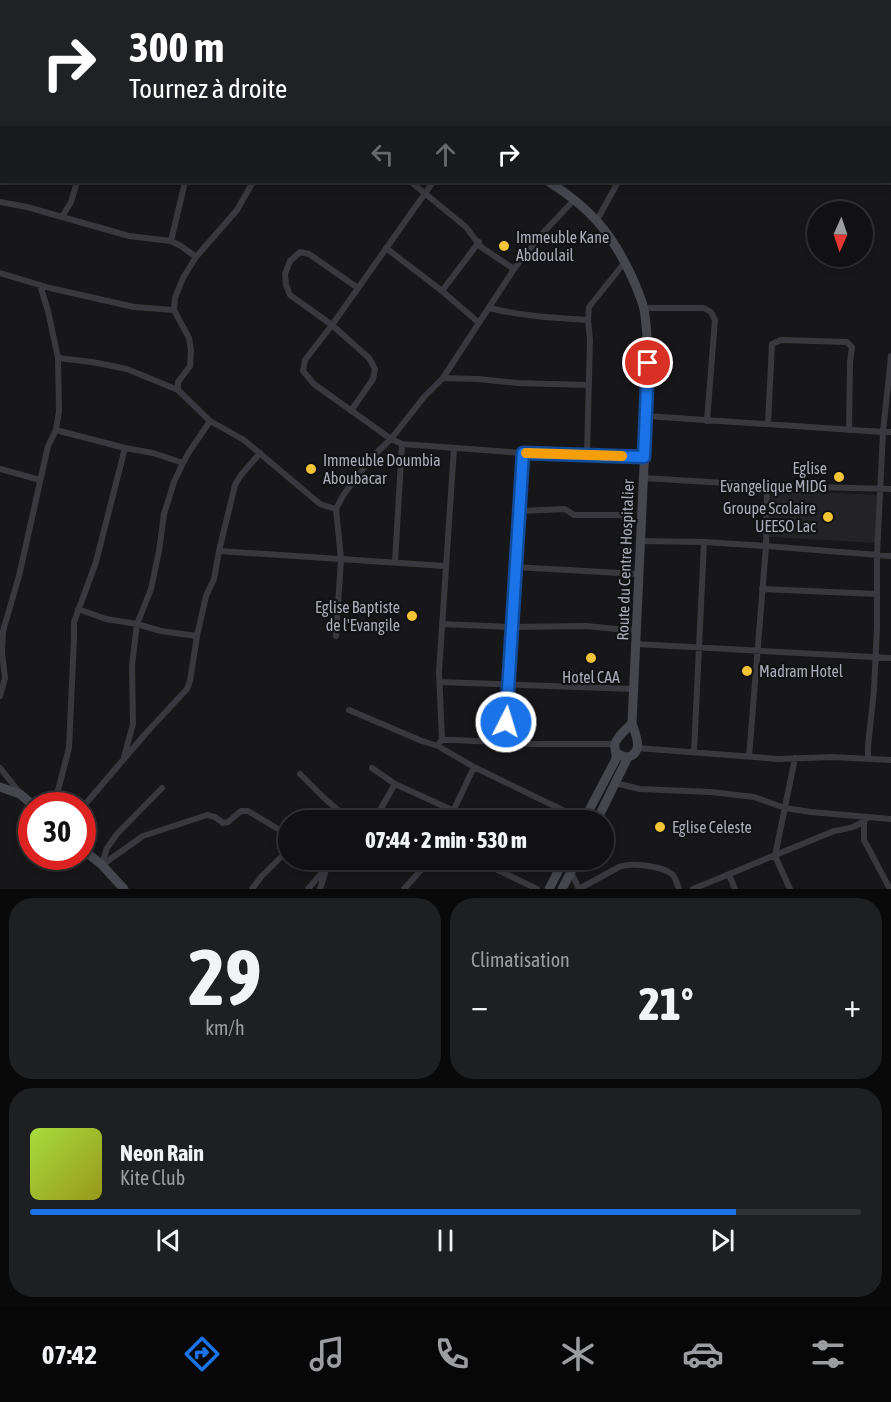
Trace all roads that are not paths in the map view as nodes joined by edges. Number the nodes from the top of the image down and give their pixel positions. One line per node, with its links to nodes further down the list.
1 (77, 183): 11 (street)
2 (184, 183): 13 (street)
3 (252, 183): 16 (street)
4 (412, 183): 8 (street)
5 (433, 183): 8 (street)
6 (551, 183): 9 (street, Route du Centre Hospitalier)
7 (617, 183): 12 (street)
8 (425, 193): 14 (street); 15 (street)
9 (575, 199): 12 (street, Route du Centre Hospitalier); 18 (street)
10 (0, 202): 11 (street)
11 (62, 217): 13 (street)
12 (597, 220): 17 (street, Route du Centre Hospitalier)
13 (171, 241): 16 (street)
14 (479, 242): 18 (street); 22 (street)
15 (386, 248): 21 (street); 22 (street)
16 (196, 257): 25 (street)
17 (625, 262): 24 (street, Route du Centre Hospitalier); 26 (street)
18 (514, 269): 23 (street)
19 (0, 273): 20 (street)
20 (40, 285): 25 (street); 30 (street)
21 (358, 288): 28 (street); 28 (street)
22 (442, 291): 27 (street)
23 (489, 308): 26 (street); 27 (street)
24 (643, 308): 35 (street, Route du Centre Hospitalier); 37 (street)
25 (174, 310): 33 (street)
26 (588, 320): 32 (street)
27 (478, 322): 31 (street)
28 (332, 325): 34 (street); 34 (street)
29 (891, 356): 41 (street)
30 (58, 358): 33 (street); 39 (street)
31 (443, 378): 32 (street); 43 (street)
32 (588, 385): 49 (street)
33 (178, 390): 36 (street)
34 (351, 411): 43 (street)
35 (646, 416): 37 (street); 50 (street, Route du Centre Hospitalier)
36 (210, 421): 47 (street); 51 (street)
37 (707, 421): 38 (street)
38 (768, 424): 40 (street); 40 (street)
39 (56, 430): 45 (street); 54 (street)
40 (849, 430): 41 (street)
41 (883, 432): 42 (street); 57 (street)
42 (891, 432)
43 (391, 439): 44 (street); 58 (street)
44 (402, 444): 46 (street); 67 (street)
45 (125, 448): 51 (street); 74 (street)
46 (454, 448): 48 (street); 68 (street)
47 (260, 453): 58 (street); 63 (street)
48 (523, 453): 49 (street); 59 (street)
49 (587, 454): 50 (street)
50 (644, 457): 53 (street, Route du Centre Hospitalier)
51 (183, 463): 75 (street)
52 (0, 469): 54 (street)
53 (643, 478): 55 (street); 60 (street, Route du Centre Hospitalier)
54 (40, 480): 89 (street)
55 (767, 485): 57 (street); 62 (street)
56 (891, 489): 57 (street)
57 (880, 490): 64 (street)
58 (336, 509): 66 (street)
59 (520, 511): 69 (street); 70 (street)
60 (640, 541): 61 (street); 71 (street, Route du Centre Hospitalier)
61 (704, 542): 62 (street); 82 (street)
62 (766, 546): 64 (street); 72 (street)
63 (219, 551): 66 (street); 79 (street)
64 (877, 555): 65 (street); 73 (street)
65 (891, 556)
66 (341, 559): 67 (street); 80 (street)
67 (395, 562): 68 (street)
68 (445, 566): 76 (street)
69 (515, 567): 70 (street); 77 (street)
70 (626, 573): 71 (street)
71 (638, 574): 78 (street, Route du Centre Hospitalier)
72 (762, 589): 73 (street); 83 (street)
73 (877, 594): 84 (street)
74 (78, 609): 75 (street); 114 (street)
75 (137, 624): 79 (street); 103 (street)
76 (441, 624): 77 (street); 86 (street)
77 (512, 627): 78 (street); 87 (street)
78 (637, 630): 81 (street, Route du Centre Hospitalier)
79 (197, 636): 103 (street)
80 (336, 636)
81 (636, 644): 82 (street); 88 (street, Route du Centre Hospitalier)
82 (699, 646): 83 (street); 98 (street)
83 (757, 651): 84 (street); 100 (street)
84 (875, 657): 85 (street); 102 (street)
85 (891, 658)
86 (440, 682): 87 (street); 95 (street)
87 (510, 684): 88 (street); 94 (street)
88 (634, 688): 91 (street, Route du Centre Hospitalier)
89 (0, 696)
90 (349, 710): 95 (street)
91 (632, 723): 92 (street); 93 (street, Route du Centre Hospitalier)
92 (623, 734): 93 (street); 96 (street)
93 (636, 737): 97 (street)
94 (505, 741): 95 (street); 96 (street)
95 (440, 743): 105 (street)
96 (616, 748): 99 (street); 123 (street)
97 (638, 748): 98 (street); 99 (street)
98 (694, 752): 100 (street)
99 (628, 757): 109 (street)
100 (749, 757): 101 (street)
101 (795, 758): 102 (street); 117 (street)
102 (868, 759): 104 (street)
103 (123, 760): 115 (street)
104 (891, 760)
105 (474, 767): 121 (street); 122 (street)
106 (0, 768): 113 (street)
107 (372, 768): 110 (street)
108 (300, 774): 118 (street)
109 (615, 783): 117 (street); 124 (street)
110 (395, 784): 119 (street); 120 (street)
111 (0, 787): 116 (street)
112 (162, 788): 131 (street)
113 (18, 792)
114 (58, 792)
115 (96, 792)
116 (18, 793)
117 (785, 808): 126 (street); 128 (street)
118 (339, 810)
119 (380, 810)
120 (451, 810)
121 (453, 810)
122 (563, 810)
123 (589, 810)
124 (602, 810)
125 (891, 819): 126 (street)
126 (866, 820): 128 (street); 139 (street)
127 (278, 829): 131 (street)
128 (775, 856): 138 (street); 152 (street)
129 (278, 860): 141 (street)
130 (96, 861): 131 (street)
131 (102, 866): 140 (street)
132 (324, 870): 142 (street)
133 (326, 870): 143 (street)
134 (421, 870): 144 (street)
135 (498, 870): 145 (street)
136 (558, 870): 146 (street)
137 (571, 872): 147 (street); 148 (street)
138 (729, 875): 150 (street); 151 (street)
139 (887, 876): 153 (street)
140 (124, 889)
141 (252, 889)
142 (308, 889)
143 (320, 889)
144 (404, 889)
145 (537, 889)
146 (549, 889)
147 (562, 889)
148 (579, 889): 149 (street)
149 (679, 889)
150 (693, 889)
151 (735, 889)
152 (790, 889)
153 (890, 889)

